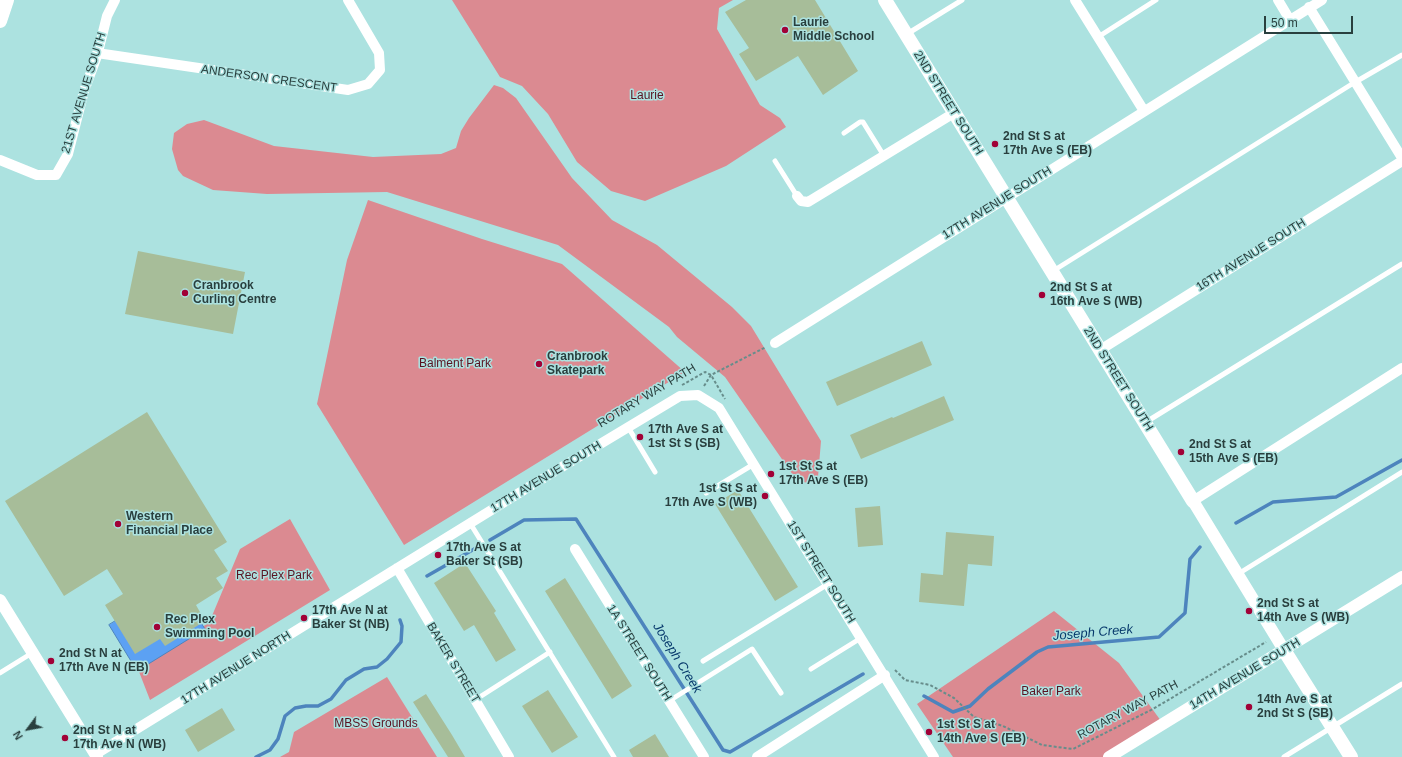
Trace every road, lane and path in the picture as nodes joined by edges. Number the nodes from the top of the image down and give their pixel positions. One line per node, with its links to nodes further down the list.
1 (7, 0): 12 (main road)
2 (114, 0): 15 (street, 21ST AVENUE SOUTH)
3 (348, 0): 15 (street, ANDERSON CRESCENT)
4 (885, 0): 13 (main road, 2ND STREET SOUTH)
5 (962, 0): 13 (lane)
6 (1075, 0): 14 (street)
7 (1156, 0): 14 (lane)
8 (1278, 0): 11 (street)
9 (1322, 0): 10 (street, 17TH AVENUE SOUTH)
10 (1309, 8): 11 (street, 17TH AVENUE SOUTH); 17 (street)
11 (1290, 20): 18 (street, 17TH AVENUE SOUTH)
12 (0, 21)
13 (906, 35): 19 (main road, 2ND STREET SOUTH)
14 (1098, 37): 18 (street)
15 (97, 53): 23 (street, 21ST AVENUE SOUTH)
16 (1402, 55): 17 (lane)
17 (1356, 82): 22 (street); 28 (lane)
18 (1144, 111): 26 (street, 17TH AVENUE SOUTH)
19 (954, 113): 21 (street); 26 (main road, 2ND STREET SOUTH)
20 (844, 132): 21 (lane)
21 (884, 156): 25 (street)
22 (1402, 159): 31 (street, 16TH AVENUE SOUTH)
23 (0, 160)
24 (775, 161): 25 (lane)
25 (797, 196)
26 (1006, 198): 28 (main road, 2ND STREET SOUTH); 29 (street, 17TH AVENUE SOUTH)
27 (1402, 264): 37 (lane)
28 (1052, 271): 31 (main road, 2ND STREET SOUTH)
29 (775, 343)
30 (760, 350): 33 (path)
31 (1100, 350): 37 (main road, 2ND STREET SOUTH)
32 (1402, 368): 43 (street)
33 (711, 375): 34 (path, ROTARY WAY PATH); 35 (path); 36 (path, ROTARY WAY PATH)
34 (679, 386)
35 (698, 395): 38 (street, 17TH AVENUE SOUTH); 39 (street, 1ST STREET SOUTH)
36 (727, 401)
37 (1145, 422): 43 (main road, 2ND STREET SOUTH)
38 (628, 427): 40 (lane); 44 (street, 17TH AVENUE SOUTH)
39 (754, 464): 42 (lane); 49 (street, 1ST STREET SOUTH)
40 (655, 472)
41 (1402, 472): 47 (lane)
42 (706, 493)
43 (1193, 501): 47 (street, 2ND STREET SOUTH)
44 (470, 523): 46 (street, 17TH AVENUE SOUTH); 54 (lane)
45 (575, 549): 64 (street, 1A STREET SOUTH)
46 (397, 568): 63 (street, BAKER STREET); 67 (street, 17TH AVENUE NORTH)
47 (1238, 574): 51 (street, 2ND STREET SOUTH)
48 (1402, 577): 53 (street, 14TH AVENUE SOUTH)
49 (828, 584): 52 (street, 1ST STREET SOUTH); 56 (lane)
50 (0, 600): 55 (street)
51 (1277, 635): 53 (street, 2ND STREET SOUTH); 57 (path, ROTARY WAY PATH)
52 (862, 638): 58 (lane); 60 (street, 1ST STREET SOUTH)
53 (1284, 650): 65 (main road, 2ND STREET SOUTH); 73 (street, 14TH AVENUE SOUTH)
54 (550, 652): 63 (lane); 69 (lane)
55 (33, 653): 59 (lane); 67 (street)
56 (703, 661)
57 (891, 666)
58 (811, 669)
59 (0, 673)
60 (884, 675): 66 (street); 72 (street, 1ST STREET SOUTH)
61 (1402, 684): 65 (lane)
62 (781, 693): 64 (lane)
63 (475, 700): 68 (street, BAKER STREET)
64 (669, 701): 70 (street, 1A STREET SOUTH)
65 (1332, 727): 74 (lane); 75 (main road, 2ND STREET SOUTH)
66 (768, 754): 71 (street)
67 (96, 756)
68 (509, 757)
69 (614, 757)
70 (704, 757)
71 (757, 757)
72 (934, 757)
73 (1109, 757)
74 (1284, 757)
75 (1351, 757)

